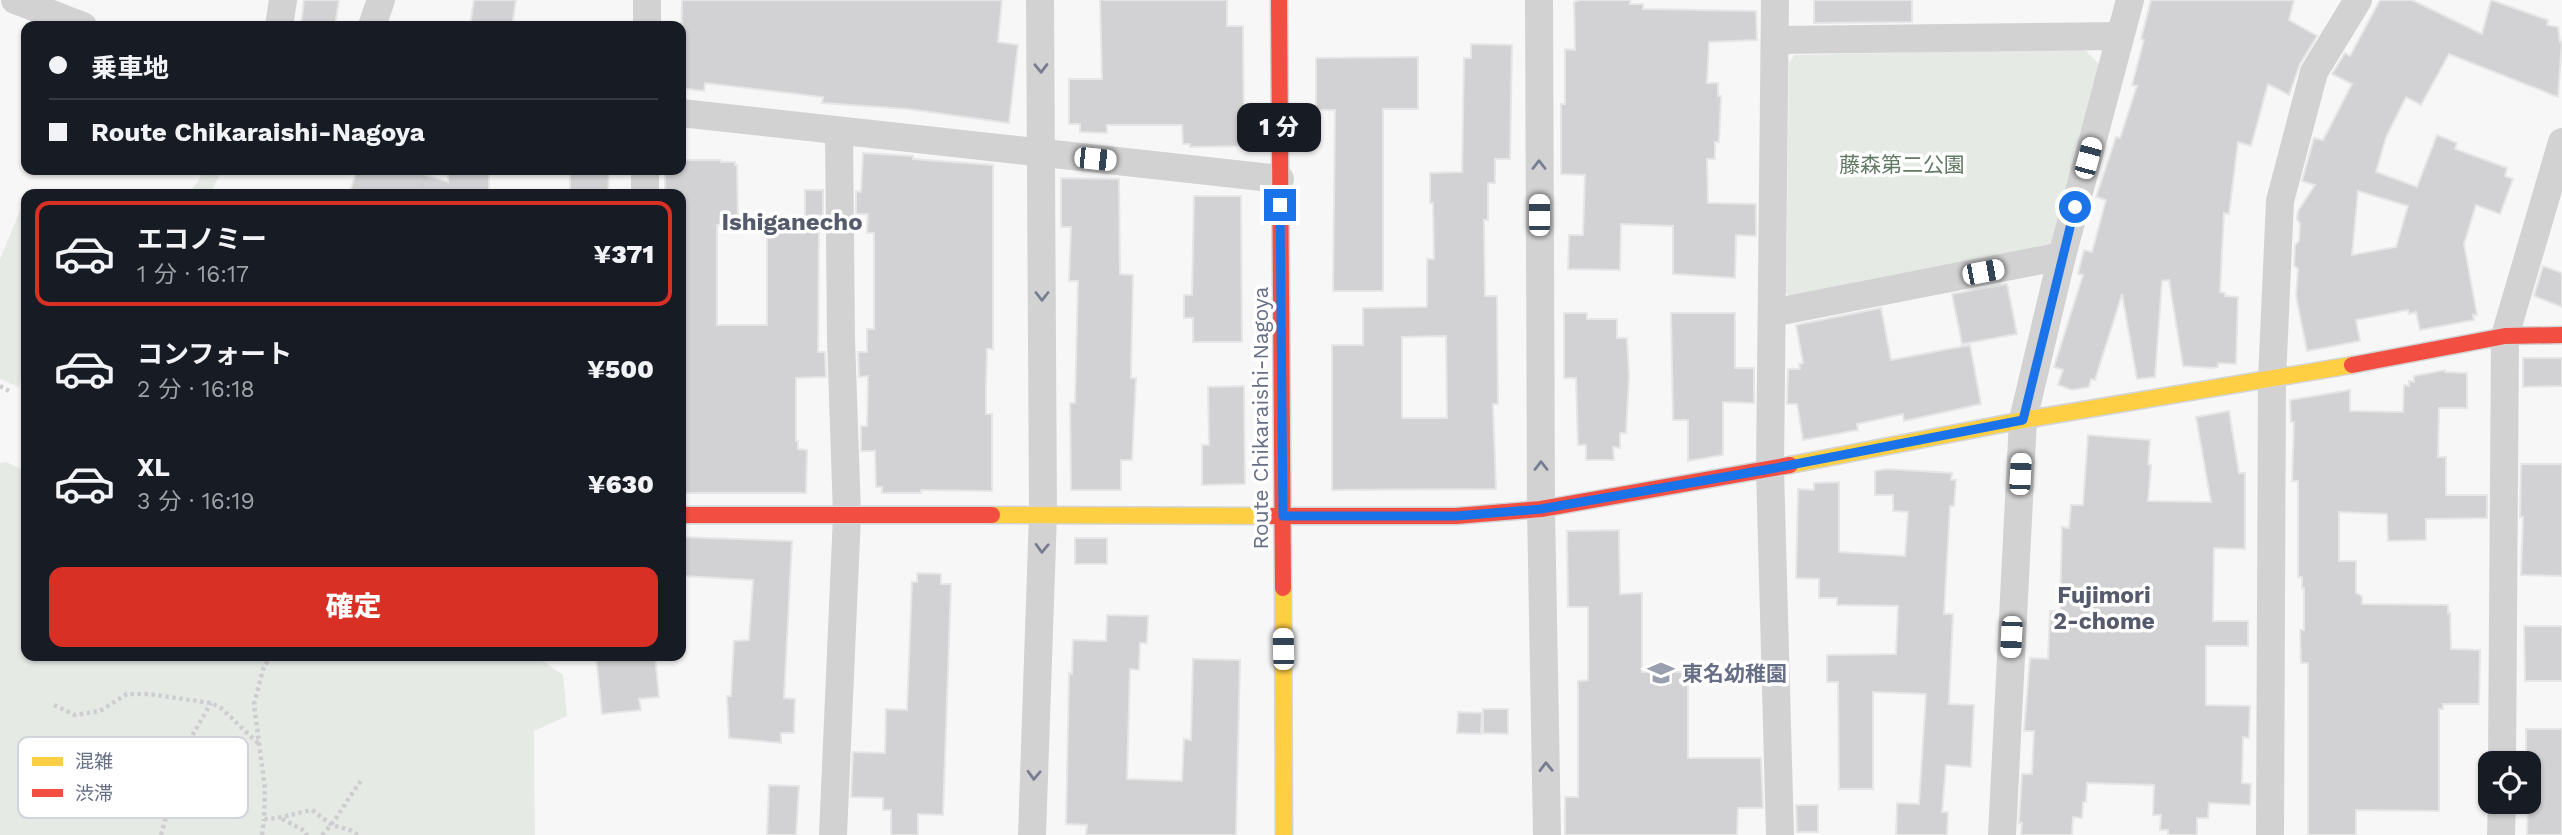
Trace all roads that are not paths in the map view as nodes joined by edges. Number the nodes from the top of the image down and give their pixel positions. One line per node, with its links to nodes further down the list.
1 (15, 0): 11 (street)
2 (283, 0): 12 (street)
3 (381, 0): 13 (street)
4 (647, 0): 14 (street)
5 (1040, 0): 20 (street, one-way to 20)
6 (1279, 0): 21 (street, Route Chikaraishi-Nagoya)
7 (1539, 0): 29 (street, one-way to 7)
8 (1775, 0): 16 (street)
9 (2130, 0): 15 (street)
10 (2358, 0): 26 (street)
11 (70, 21)
12 (280, 21)
13 (374, 21)
14 (647, 21)
15 (2120, 36): 16 (street); 22 (street)
16 (1775, 40): 23 (street)
17 (686, 114): 18 (street)
18 (839, 131): 20 (street); 32 (street)
19 (2562, 142): 25 (street)
20 (1042, 154): 21 (street); 31 (street, one-way to 31)
21 (1280, 179): 33 (street, Route Chikaraishi-Nagoya)
22 (2062, 256): 23 (street); 27 (street)
23 (1772, 313): 28 (street)
24 (2562, 335): 25 (street)
25 (2505, 336): 26 (street); 34 (street)
26 (2272, 380): 27 (street); 42 (street)
27 (2023, 420): 28 (street); 41 (street)
28 (1770, 469): 29 (street); 40 (street)
29 (1541, 509): 33 (street); 39 (street, one-way to 29)
30 (686, 514): 32 (street)
31 (1043, 514): 32 (street); 33 (street); 37 (street, one-way to 37)
32 (847, 515): 36 (street)
33 (1283, 516): 38 (street, Route Chikaraishi-Nagoya)
34 (2502, 751)
35 (2502, 814): 43 (street)
36 (833, 835)
37 (1032, 835)
38 (1284, 835)
39 (1547, 835)
40 (1780, 835)
41 (2002, 835)
42 (2270, 835)
43 (2501, 835)

